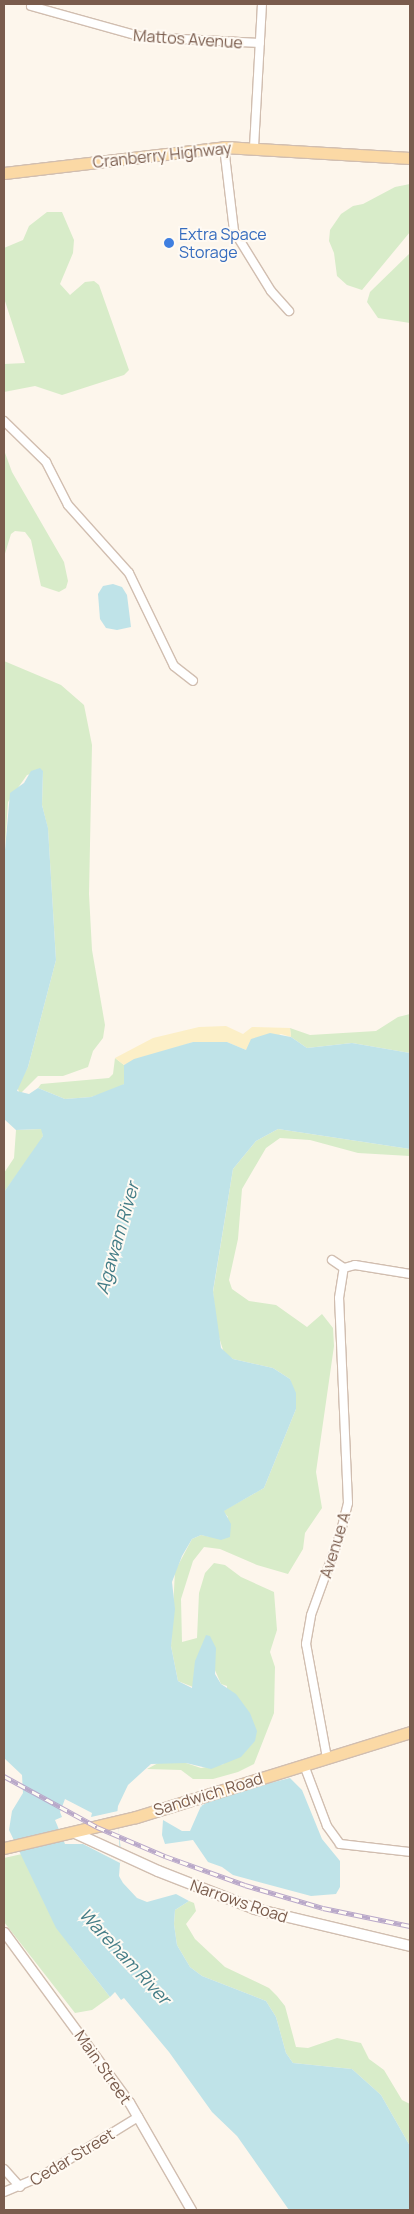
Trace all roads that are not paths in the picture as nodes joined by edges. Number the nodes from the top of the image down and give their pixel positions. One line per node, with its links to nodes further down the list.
1 (262, 4): 3 (street)
2 (31, 6): 3 (street, Mattos Avenue)
3 (260, 43): 5 (street)
4 (224, 147): 5 (main road, Cranberry Highway); 7 (main road, Cranberry Highway); 8 (street)
5 (254, 147): 6 (main road, Cranberry Highway)
6 (410, 158)
7 (4, 173)
8 (288, 311)
9 (4, 421): 10 (street)
10 (193, 681)
11 (332, 1260): 12 (street)
12 (344, 1268): 13 (street); 15 (street, Avenue A)
13 (410, 1274)
14 (410, 1732): 15 (main road, Sandwich Road)
15 (327, 1758): 16 (main road, Sandwich Road)
16 (304, 1766): 17 (main road, Sandwich Road); 19 (street)
17 (70, 1834): 18 (main road, Sandwich Road); 21 (main road, Narrows Road)
18 (8, 1847)
19 (410, 1852)
20 (4, 1932): 22 (street, Main Street)
21 (410, 1946)
22 (138, 2118): 24 (street, Cedar Street); 26 (street, Main Street)
23 (4, 2169): 24 (street)
24 (20, 2187): 25 (street, Cedar Street)
25 (4, 2192)
26 (190, 2210)

